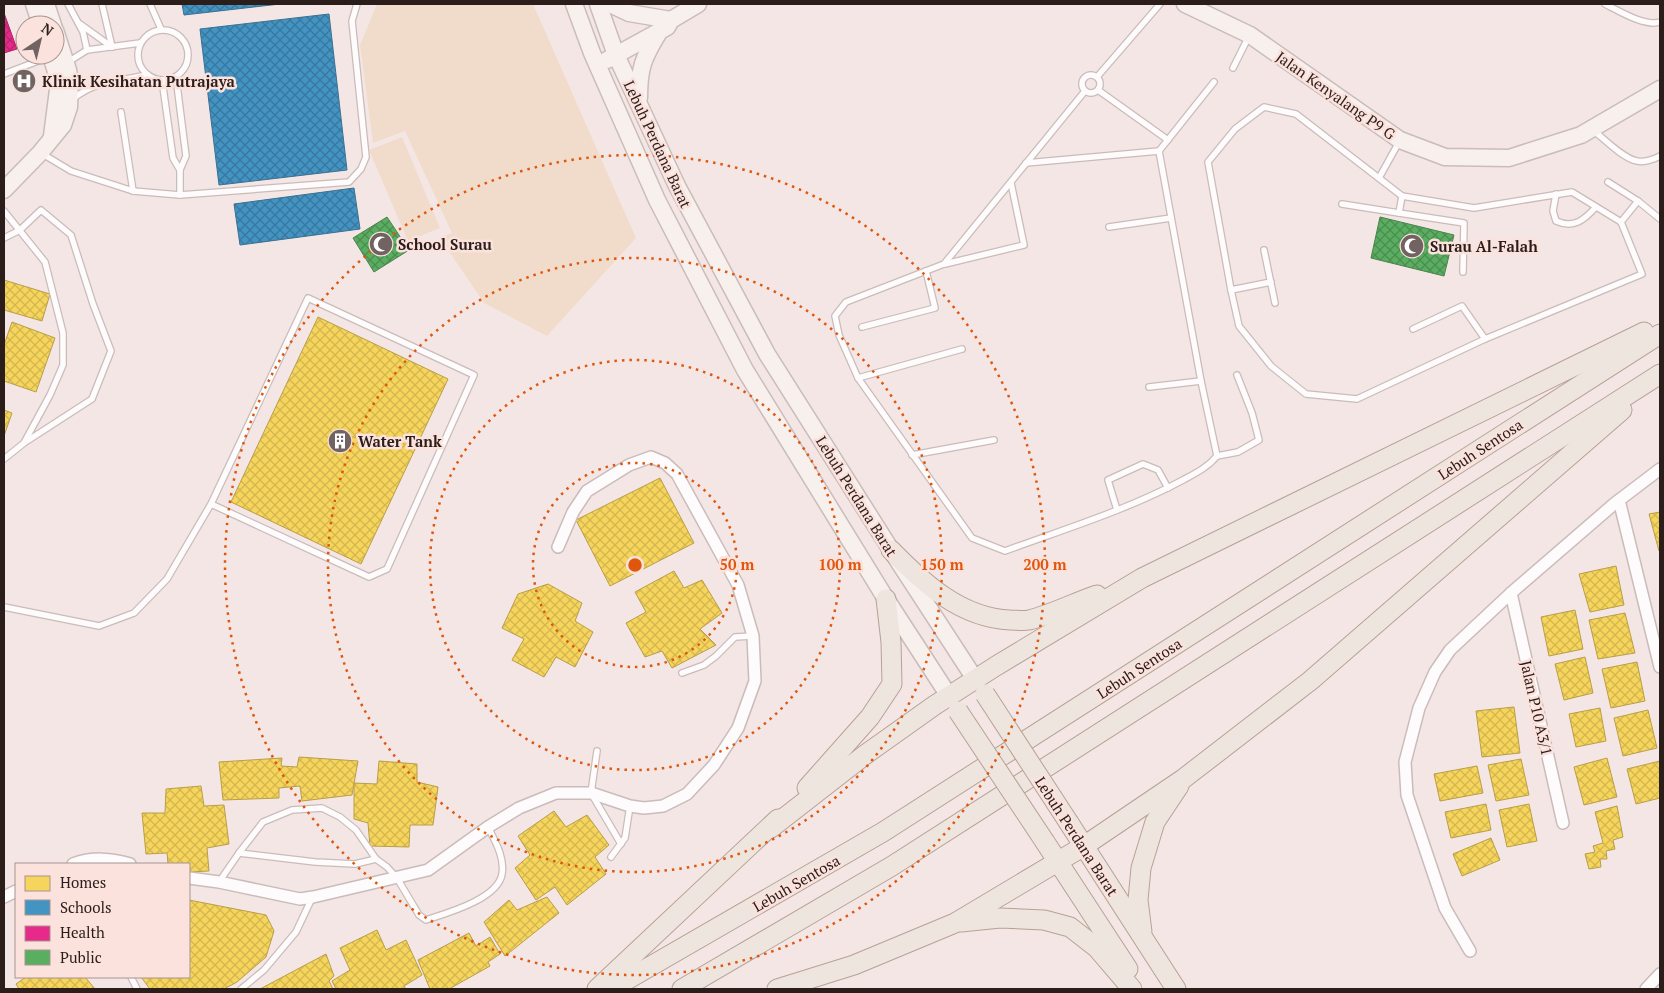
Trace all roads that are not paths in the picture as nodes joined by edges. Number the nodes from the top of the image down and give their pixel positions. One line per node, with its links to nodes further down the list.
1 (68, 4): 12 (lane)
2 (102, 4): 18 (lane)
3 (150, 4): 15 (lane)
4 (357, 4): 54 (lane)
5 (574, 4): 22 (street, Lebuh Perdana Barat)
6 (598, 4): 20 (street, Lebuh Perdana Barat)
7 (610, 4): 14 (street)
8 (698, 4): 14 (street)
9 (1160, 4): 30 (lane)
10 (1186, 4): 16 (street, Jalan Kenyalang P9 G)
11 (1606, 4): 13 (lane)
12 (79, 22): 18 (lane); 19 (lane)
13 (1660, 22)
14 (665, 23): 20 (street); 37 (street)
15 (161, 29): 17 (lane); 29 (lane)
16 (1250, 34): 26 (lane); 42 (street, Jalan Kenyalang P9 G)
17 (140, 43): 18 (lane); 28 (lane)
18 (112, 47): 19 (lane)
19 (87, 50): 21 (lane)
20 (614, 50): 22 (street); 37 (street, Lebuh Perdana Barat)
21 (65, 56)
22 (595, 59): 99 (street, Lebuh Perdana Barat)
23 (33, 65): 27 (lane)
24 (57, 65): 40 (street)
25 (60, 65): 36 (street)
26 (1233, 68)
27 (4, 74)
28 (148, 75): 31 (lane); 36 (lane)
29 (176, 77): 31 (lane); 47 (lane)
30 (1097, 77): 34 (lane); 35 (lane)
31 (162, 80): 47 (lane)
32 (1214, 82): 41 (lane)
33 (1660, 89): 39 (street, Jalan Kenyalang P9 G)
34 (1098, 90): 35 (lane); 41 (lane)
35 (1085, 91): 46 (lane)
36 (69, 102): 40 (street)
37 (639, 103): 96 (street, Lebuh Perdana Barat)
38 (121, 112): 52 (lane)
39 (1592, 129): 42 (street, Jalan Kenyalang P9 G); 45 (lane)
40 (52, 138): 44 (street)
41 (1168, 140): 43 (lane)
42 (1400, 140): 48 (lane)
43 (1159, 151): 46 (lane); 61 (lane)
44 (40, 153): 51 (street); 52 (lane)
45 (1660, 156)
46 (1026, 163): 50 (lane)
47 (180, 170): 54 (lane)
48 (1379, 178): 55 (lane); 72 (lane)
49 (1608, 182): 56 (lane)
50 (1011, 183): 68 (lane); 68 (lane)
51 (4, 190)
52 (133, 191): 54 (lane)
53 (1556, 194): 55 (lane); 58 (lane); 58 (lane)
54 (180, 195)
55 (1402, 196): 60 (lane)
56 (1638, 200): 62 (lane); 63 (lane)
57 (1342, 204): 60 (lane)
58 (1596, 207): 63 (lane)
59 (4, 211): 65 (lane)
60 (1399, 213): 70 (lane)
61 (1170, 218): 64 (lane); 83 (lane)
62 (1660, 219)
63 (1621, 222): 78 (lane)
64 (1109, 227)
65 (20, 230): 66 (lane); 86 (lane); 86 (lane)
66 (4, 238)
67 (1264, 250): 71 (lane)
68 (944, 264): 69 (lane)
69 (926, 271): 75 (lane); 82 (lane)
70 (1463, 272)
71 (1271, 282): 72 (lane); 73 (lane)
72 (1231, 290): 78 (lane)
73 (1275, 303)
74 (1660, 324): 97 (main road)
75 (862, 327)
76 (1413, 329): 78 (lane)
77 (1660, 334): 135 (main road, Lebuh Sentosa)
78 (1485, 339)
79 (962, 348): 82 (lane)
80 (1237, 375): 88 (lane)
81 (1660, 375): 107 (main road); 136 (main road)
82 (858, 378): 87 (lane)
83 (1201, 381): 84 (lane); 88 (lane)
84 (1149, 387)
85 (994, 440): 87 (lane)
86 (24, 443): 89 (lane)
87 (912, 456): 94 (lane)
88 (1217, 456): 91 (lane)
89 (4, 459)
90 (1660, 469): 92 (street)
91 (1168, 488): 94 (lane); 94 (lane)
92 (1619, 500): 98 (street); 102 (street)
93 (211, 504): 93 (lane); 100 (lane)
94 (1117, 510)
95 (558, 547): 101 (street)
96 (891, 550): 97 (main road); 104 (street, Lebuh Perdana Barat)
97 (1142, 578): 104 (main road)
98 (1511, 593): 110 (street, Jalan P10 A3/1); 129 (street)
99 (886, 599): 105 (street, Lebuh Perdana Barat); 112 (main road)
100 (4, 607)
101 (753, 636): 103 (lane); 109 (street)
102 (1660, 667)
103 (682, 673)
104 (980, 686): 105 (main road); 114 (main road, Lebuh Perdana Barat, bridge)
105 (954, 703): 112 (main road); 119 (main road, Lebuh Perdana Barat, bridge)
106 (597, 751): 108 (lane)
107 (1183, 779): 114 (main road); 128 (main road)
108 (591, 793): 109 (street); 111 (street); 113 (lane)
109 (630, 806): 113 (lane)
110 (1563, 823)
111 (488, 827): 122 (street); 122 (lane)
112 (771, 828): 134 (main road)
113 (621, 844): 116 (lane)
114 (1084, 846): 119 (main road); 128 (main road, Lebuh Perdana Barat)
115 (239, 853): 117 (lane); 117 (lane); 123 (lane)
116 (611, 857)
117 (376, 859): 122 (lane)
118 (116, 862): 120 (street)
119 (1058, 862): 127 (main road); 139 (main road, Lebuh Perdana Barat)
120 (76, 863)
121 (190, 878): 123 (street)
122 (397, 878): 125 (street)
123 (219, 882): 125 (street)
124 (15, 892): 126 (street)
125 (313, 897): 133 (lane)
126 (4, 898)
127 (955, 923): 137 (main road); 138 (main road)
128 (1143, 937): 140 (main road, Lebuh Perdana Barat)
129 (1470, 951)
130 (1660, 974): 141 (street)
131 (131, 978): 132 (lane)
132 (137, 989)
133 (241, 989)
134 (597, 989)
135 (611, 989)
136 (682, 989)
137 (777, 989)
138 (1132, 989)
139 (1141, 989)
140 (1176, 989)
141 (1646, 989)

